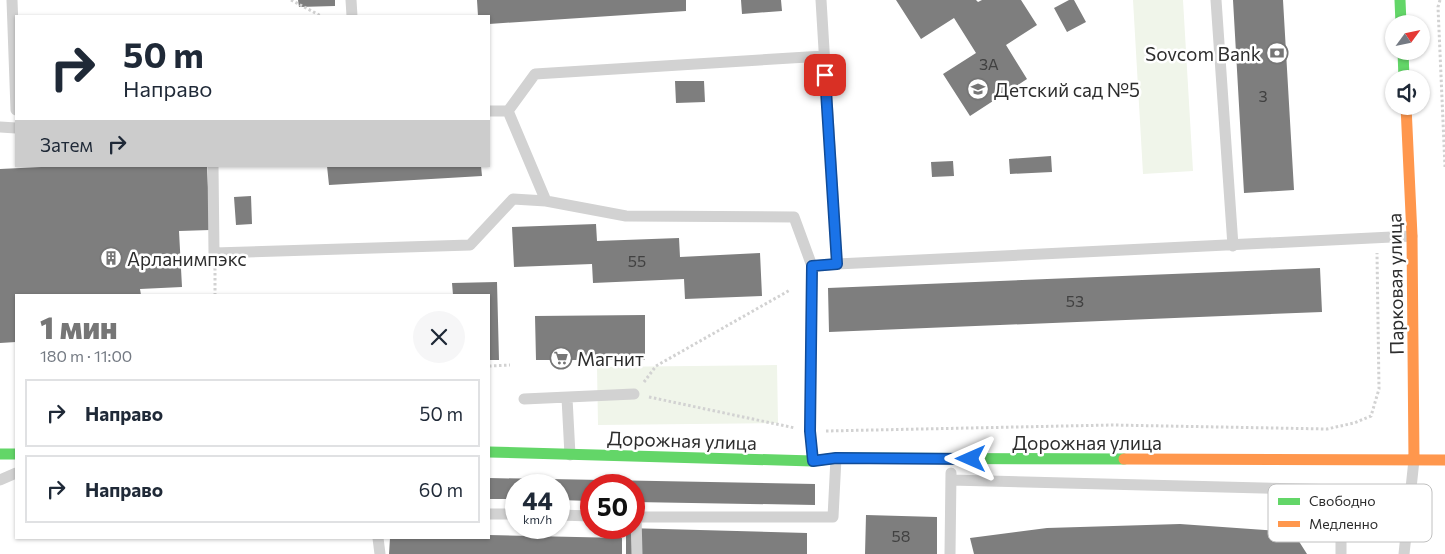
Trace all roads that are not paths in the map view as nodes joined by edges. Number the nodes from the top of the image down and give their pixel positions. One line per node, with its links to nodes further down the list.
1 (12, 0): 9 (lane)
2 (351, 0): 6 (lane)
3 (820, 0): 8 (lane)
4 (1216, 0): 18 (lane)
5 (1400, 0): 7 (main road)
6 (352, 15)
7 (1401, 15)
8 (824, 56): 11 (lane); 19 (lane)
9 (15, 82)
10 (490, 111): 11 (lane)
11 (508, 111): 16 (lane)
12 (1406, 115): 17 (main road, Парковая улица)
13 (0, 127): 14 (lane)
14 (15, 128)
15 (213, 167): 16 (lane)
16 (546, 201): 20 (lane)
17 (1412, 236): 18 (lane); 30 (main road, Парковая улица)
18 (1232, 246): 19 (lane)
19 (837, 264): 20 (lane)
20 (812, 266): 32 (lane)
21 (634, 394): 22 (lane)
22 (567, 398): 23 (lane); 27 (lane)
23 (524, 399)
24 (490, 452): 27 (main road, Дорожная улица)
25 (0, 454): 26 (main road)
26 (15, 454)
27 (570, 455): 32 (main road, Дорожная улица)
28 (836, 458): 29 (main road, Дорожная улица); 32 (main road, Дорожная улица); 40 (lane)
29 (951, 459): 30 (main road, Дорожная улица); 35 (lane)
30 (1414, 460): 31 (main road, Дорожная улица); 36 (lane)
31 (1445, 460)
32 (813, 461)
33 (15, 473): 34 (lane)
34 (0, 480)
35 (951, 480): 37 (lane); 45 (lane)
36 (1411, 484)
37 (1268, 488)
38 (490, 514): 39 (lane)
39 (505, 514)
40 (645, 517)
41 (378, 539): 43 (lane)
42 (636, 539): 44 (lane)
43 (380, 554)
44 (637, 554)
45 (950, 554)

